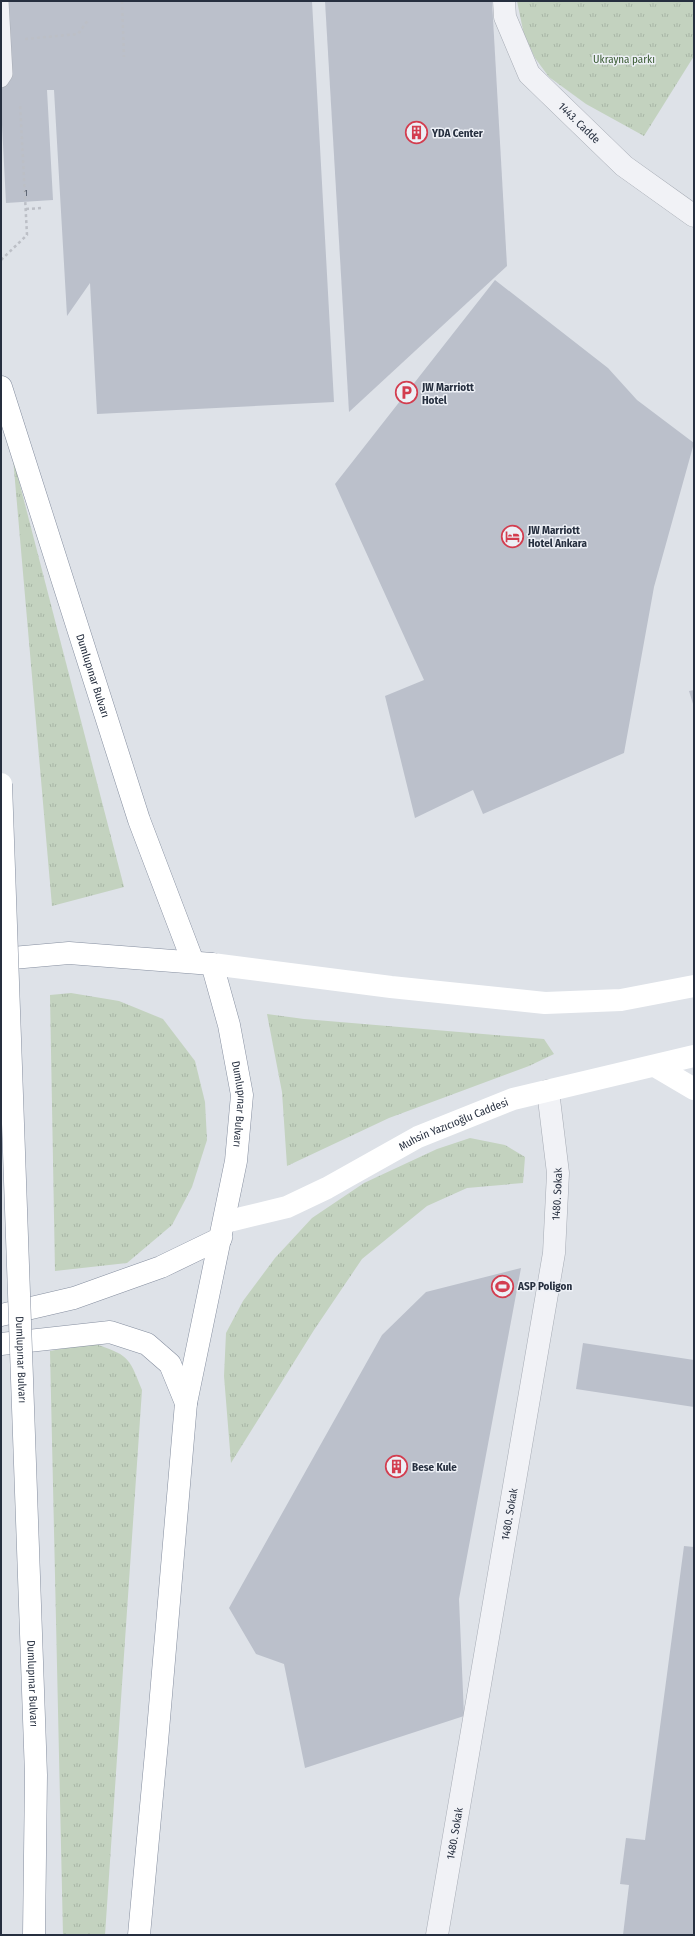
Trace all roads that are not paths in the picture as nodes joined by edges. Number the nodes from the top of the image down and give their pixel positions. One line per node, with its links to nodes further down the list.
1 (1, 1): 3 (lane)
2 (504, 1): 4 (street, 1443. Cadde)
3 (1, 80)
4 (694, 216)
5 (1, 387): 8 (main road, Dumlupınar Bulvarı)
6 (1, 784): 18 (main road, Dumlupınar Bulvarı, bridge)
7 (1, 959): 8 (main road)
8 (202, 963): 9 (main road); 14 (main road, Dumlupınar Bulvarı)
9 (694, 986)
10 (694, 1056): 11 (main road, Muhsin Yazıcıoğlu Caddesi)
11 (655, 1066): 12 (main road); 13 (main road, Muhsin Yazıcıoğlu Caddesi)
12 (694, 1089)
13 (548, 1091): 14 (main road, Muhsin Yazıcıoğlu Caddesi); 20 (street, 1480. Sokak)
14 (223, 1230): 15 (main road, Muhsin Yazıcıoğlu Caddesi); 17 (main road, Dumlupınar Bulvarı)
15 (1, 1316)
16 (1, 1344): 17 (main road)
17 (186, 1403): 19 (main road, Dumlupınar Bulvarı)
18 (34, 1935)
19 (139, 1935)
20 (437, 1935)

